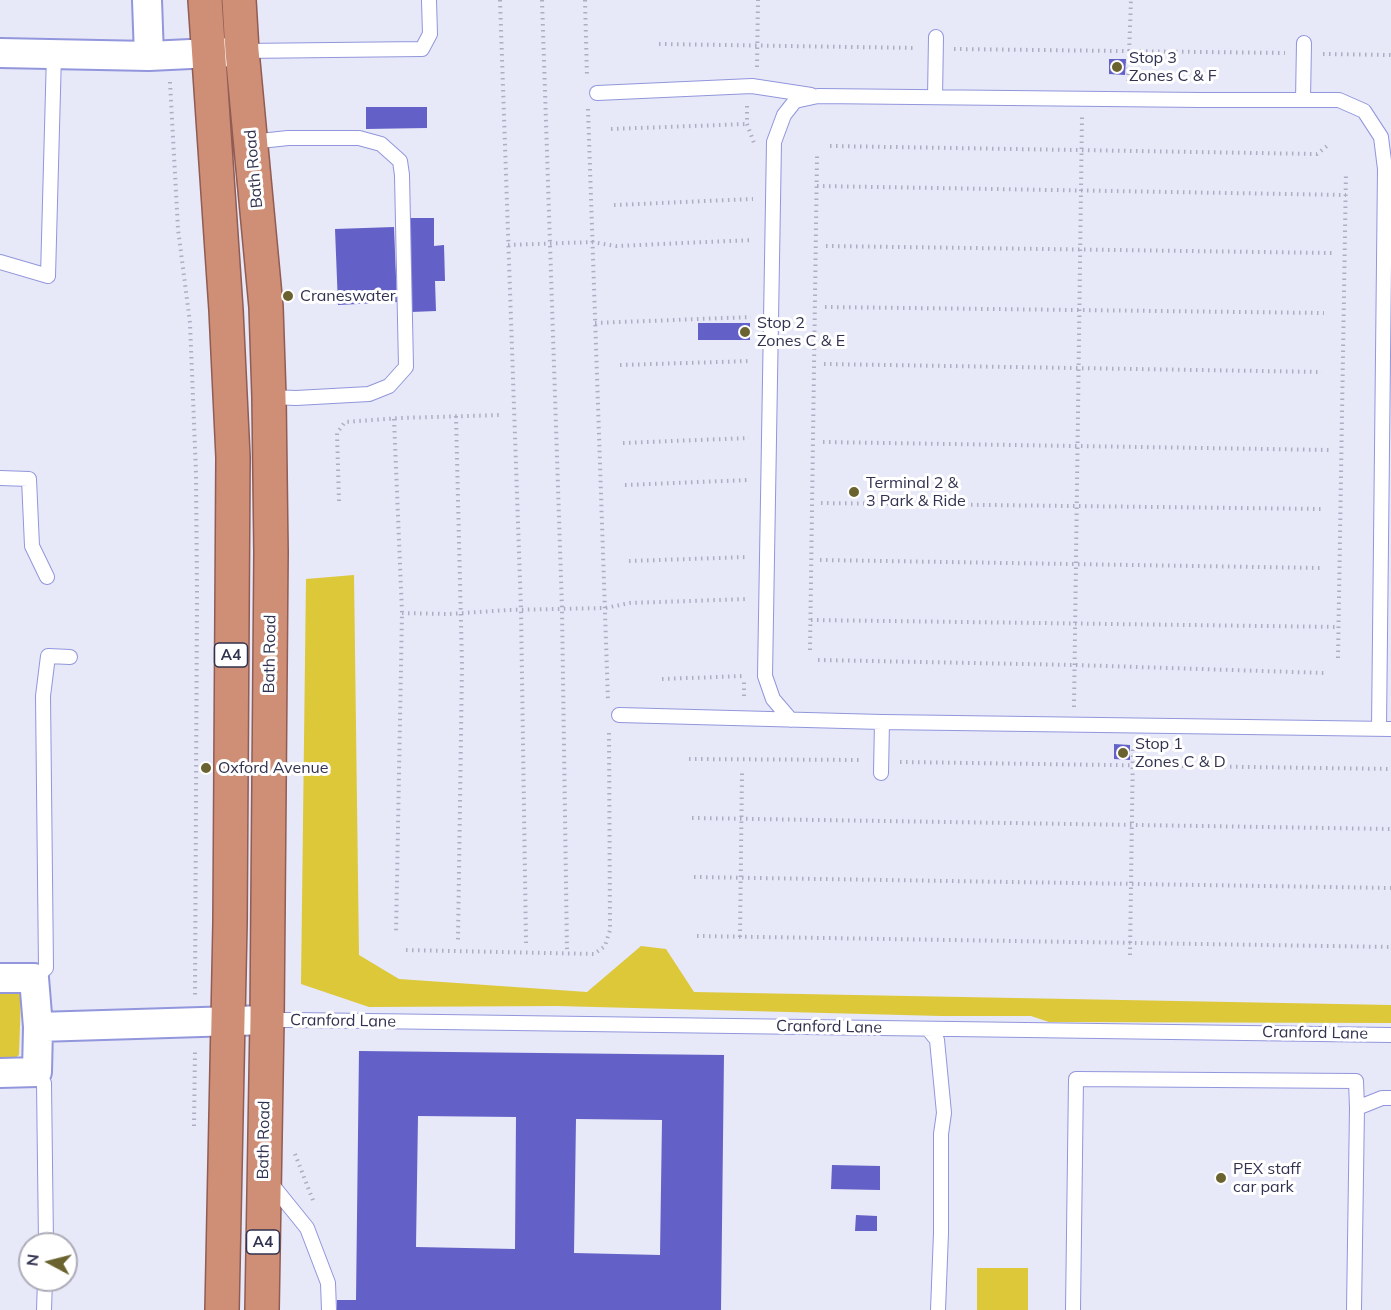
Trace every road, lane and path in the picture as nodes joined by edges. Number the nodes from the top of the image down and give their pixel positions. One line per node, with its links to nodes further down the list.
1 (147, 0): 20 (street)
2 (205, 0): 16 (highway, A4)
3 (239, 0): 14 (highway, Bath Road / A4)
4 (429, 0): 14 (lane)
5 (500, 0): 49 (path)
6 (542, 0): 48 (path)
7 (585, 0): 21 (path)
8 (758, 0): 12 (path)
9 (1131, 0): 15 (path)
10 (936, 43): 12 (path); 15 (path); 25 (lane)
11 (659, 45): 12 (path)
12 (758, 46): 22 (path)
13 (1304, 48): 15 (path); 19 (path); 28 (lane)
14 (242, 51): 16 (street); 32 (highway, Bath Road / A4)
15 (1129, 51): 27 (path)
16 (209, 53): 20 (street); 143 (highway, A4)
17 (0, 54): 18 (street)
18 (54, 54): 20 (street); 53 (lane)
19 (1391, 55)
20 (158, 56): 143 (path)
21 (587, 81)
22 (752, 86): 23 (lane); 24 (lane); 30 (path)
23 (597, 93)
24 (818, 96): 25 (lane); 112 (lane)
25 (935, 97): 26 (lane)
26 (1083, 99): 27 (lane); 36 (path)
27 (1128, 99): 28 (lane)
28 (1303, 100): 76 (lane)
29 (588, 104): 47 (path)
30 (747, 124): 31 (path); 33 (path)
31 (611, 129)
32 (251, 141): 66 (highway, Bath Road / A4); 66 (lane)
33 (754, 143)
34 (1328, 146): 36 (path)
35 (830, 147): 36 (path)
36 (1082, 150): 41 (path)
37 (817, 156): 39 (path)
38 (1346, 172): 42 (path)
39 (817, 186): 41 (path); 98 (path)
40 (753, 188): 43 (path)
41 (1081, 191): 42 (path); 51 (path)
42 (1346, 195): 100 (path)
43 (753, 199): 44 (path); 45 (path)
44 (614, 205)
45 (753, 210)
46 (753, 230): 47 (path)
47 (592, 242): 48 (path); 59 (path)
48 (550, 243): 49 (path); 94 (path)
49 (508, 245): 95 (path)
50 (826, 246): 51 (path)
51 (1080, 250): 52 (path); 56 (path)
52 (1333, 253)
53 (0, 262)
54 (752, 306): 58 (path)
55 (825, 307): 56 (path)
56 (1080, 309): 57 (path); 64 (path)
57 (1324, 313)
58 (751, 317): 59 (path); 60 (path)
59 (595, 324): 93 (path)
60 (751, 328)
61 (751, 350): 63 (path)
62 (824, 364): 64 (path)
63 (620, 365)
64 (1079, 368): 65 (path); 73 (path)
65 (1322, 372)
66 (269, 398): 142 (highway, Bath Road / A4)
67 (501, 415): 68 (path)
68 (456, 416): 69 (path); 97 (path)
69 (394, 419): 80 (path); 96 (path)
70 (750, 428): 72 (path)
71 (822, 442): 73 (path)
72 (623, 443)
73 (1078, 446): 74 (path); 82 (path)
74 (1329, 450)
75 (1391, 453): 76 (lane)
76 (1382, 467): 116 (lane)
77 (0, 478): 91 (lane)
78 (625, 485): 79 (path)
79 (749, 491)
80 (339, 501)
81 (821, 503): 82 (path)
82 (1077, 505): 83 (path); 88 (path)
83 (1321, 509)
84 (748, 546): 85 (path)
85 (748, 557): 87 (path); 89 (path)
86 (820, 560): 88 (path)
87 (629, 561)
88 (1076, 564): 90 (path); 99 (path)
89 (747, 568)
90 (1320, 568)
91 (47, 577)
92 (747, 588): 93 (path)
93 (605, 608): 94 (path); 109 (path)
94 (562, 609): 95 (path); 138 (path)
95 (521, 610): 97 (path); 134 (path)
96 (402, 613): 97 (path); 130 (path)
97 (460, 613): 133 (path)
98 (811, 620): 99 (path); 101 (path)
99 (1076, 624): 100 (path); 105 (path)
100 (1339, 627): 103 (path)
101 (810, 650)
102 (70, 657): 141 (lane)
103 (1338, 658)
104 (818, 660): 105 (path)
105 (1075, 665): 106 (path); 110 (path)
106 (1325, 674)
107 (744, 676): 108 (path)
108 (662, 679)
109 (608, 703)
110 (1074, 707)
111 (619, 715): 112 (lane)
112 (791, 720): 113 (lane)
113 (882, 722): 114 (lane); 119 (lane)
114 (1133, 725): 116 (lane); 118 (path)
115 (609, 727): 138 (path)
116 (1385, 729)
117 (689, 759): 119 (path)
118 (1133, 765): 119 (path); 120 (path); 124 (path)
119 (881, 767)
120 (1391, 769)
121 (742, 773): 123 (path)
122 (692, 818): 123 (path)
123 (742, 819): 124 (path); 127 (path)
124 (1132, 825): 125 (path); 128 (path)
125 (1391, 829)
126 (694, 877): 127 (path)
127 (741, 878): 128 (path); 132 (path)
128 (1131, 884): 129 (path); 135 (path)
129 (1391, 888)
130 (396, 934)
131 (697, 936): 132 (path)
132 (740, 937): 135 (path)
133 (458, 940)
134 (526, 943)
135 (1130, 943): 136 (path); 139 (path)
136 (1391, 947)
137 (406, 950): 138 (path)
138 (567, 953)
139 (1130, 955)
140 (0, 978): 141 (street)
141 (34, 978): 144 (street)
142 (267, 1020): 143 (street); 145 (lane, Cranford Lane); 152 (highway, Bath Road / A4)
143 (211, 1022): 144 (street); 151 (path); 156 (highway, A4)
144 (38, 1027): 147 (street)
145 (928, 1029): 146 (lane, Cranford Lane); 159 (lane)
146 (1391, 1035)
147 (38, 1072): 148 (street); 153 (lane)
148 (0, 1073)
149 (1391, 1098): 150 (lane)
150 (1357, 1108): 160 (lane); 161 (lane)
151 (194, 1130)
152 (264, 1174): 157 (highway, Bath Road / A4); 158 (lane)
153 (46, 1232)
154 (45, 1292): 155 (lane)
155 (44, 1310)
156 (222, 1310)
157 (262, 1310)
158 (329, 1310)
159 (938, 1310)
160 (1073, 1310)
161 (1354, 1310)

